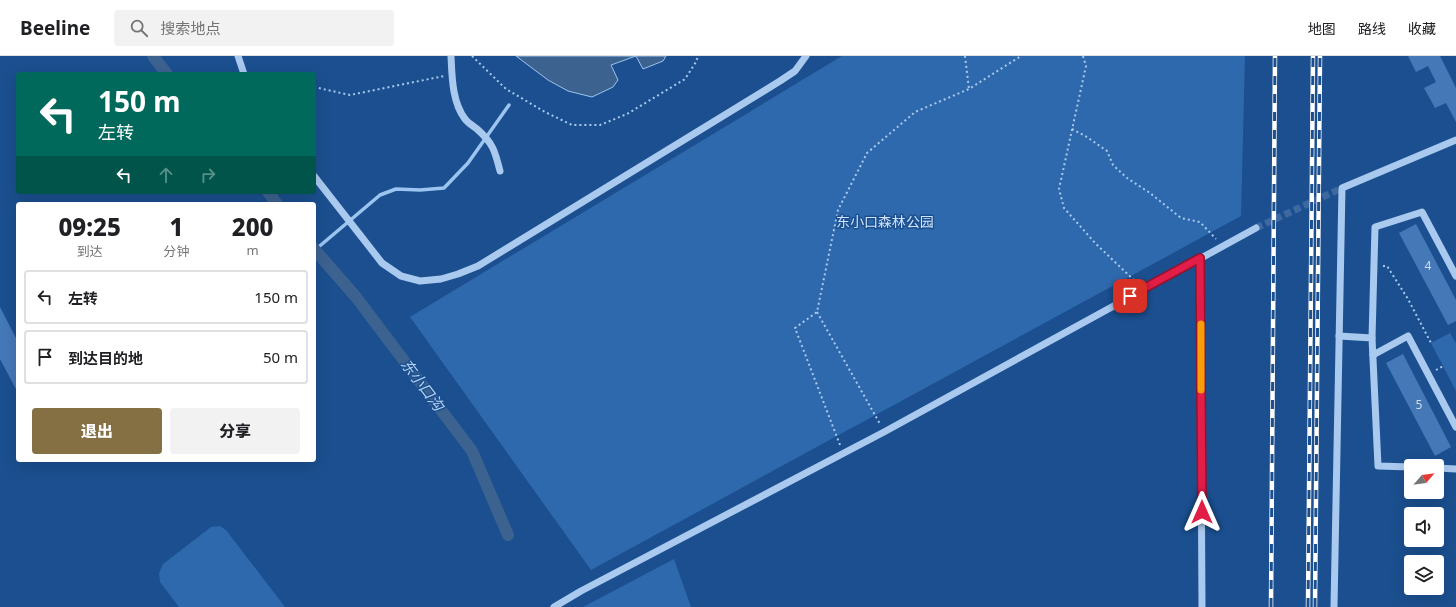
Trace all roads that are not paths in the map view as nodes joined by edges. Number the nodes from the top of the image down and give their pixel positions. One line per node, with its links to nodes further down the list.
1 (238, 56): 4 (street)
2 (451, 56): 6 (street)
3 (806, 56): 7 (street)
4 (243, 72)
5 (1456, 140): 11 (street)
6 (500, 171)
7 (316, 179)
8 (1256, 228): 9 (street)
9 (1200, 258): 18 (street); 19 (street)
10 (1456, 276): 12 (street)
11 (1339, 336): 12 (street); 20 (street)
12 (1372, 338): 13 (street)
13 (1373, 355): 14 (street); 15 (street)
14 (1456, 427)
15 (1404, 467)
16 (1444, 468): 17 (street)
17 (1456, 469)
18 (554, 607)
19 (1202, 607)
20 (1334, 607)

